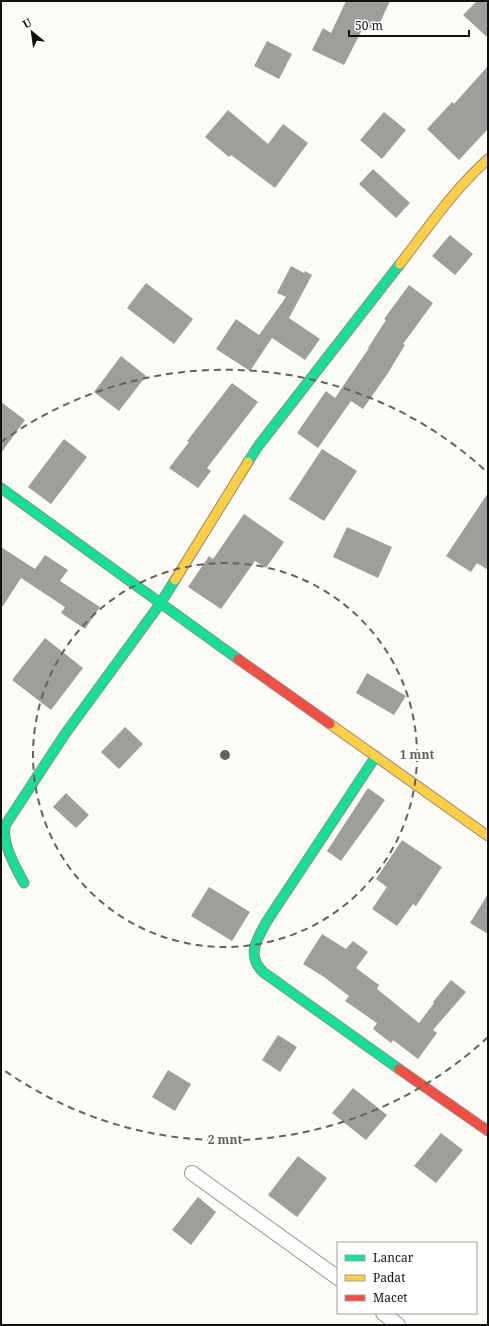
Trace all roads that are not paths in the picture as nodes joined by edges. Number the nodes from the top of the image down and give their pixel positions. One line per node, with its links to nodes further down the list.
1 (488, 159): 3 (main road)
2 (1, 488): 3 (main road)
3 (160, 604): 4 (main road); 5 (main road)
4 (376, 756): 6 (main road); 8 (main road)
5 (3, 825): 7 (main road)
6 (488, 836)
7 (24, 883)
8 (488, 1131)
9 (192, 1174): 10 (street)
10 (337, 1277)
11 (384, 1314): 12 (street)
12 (398, 1325)

